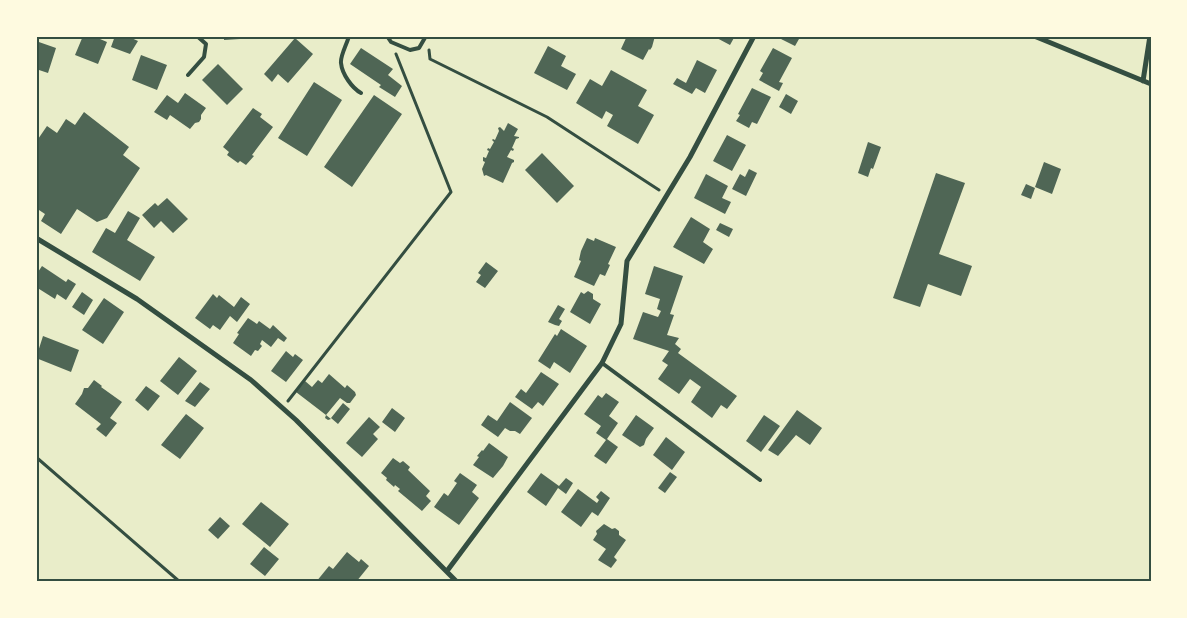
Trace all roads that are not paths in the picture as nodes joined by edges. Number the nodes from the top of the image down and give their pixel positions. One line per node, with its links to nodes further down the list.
1 (197, 36): 8 (lane)
2 (349, 36): 11 (lane)
3 (386, 36): 4 (lane)
4 (426, 36)
5 (754, 36): 13 (street)
6 (1034, 36): 9 (street)
7 (1150, 36): 9 (street)
8 (188, 75)
9 (1143, 81): 10 (street)
10 (1151, 84)
11 (361, 92)
12 (36, 238): 15 (street)
13 (602, 363): 14 (lane); 15 (street)
14 (760, 480)
15 (447, 571): 16 (street)
16 (457, 582)

